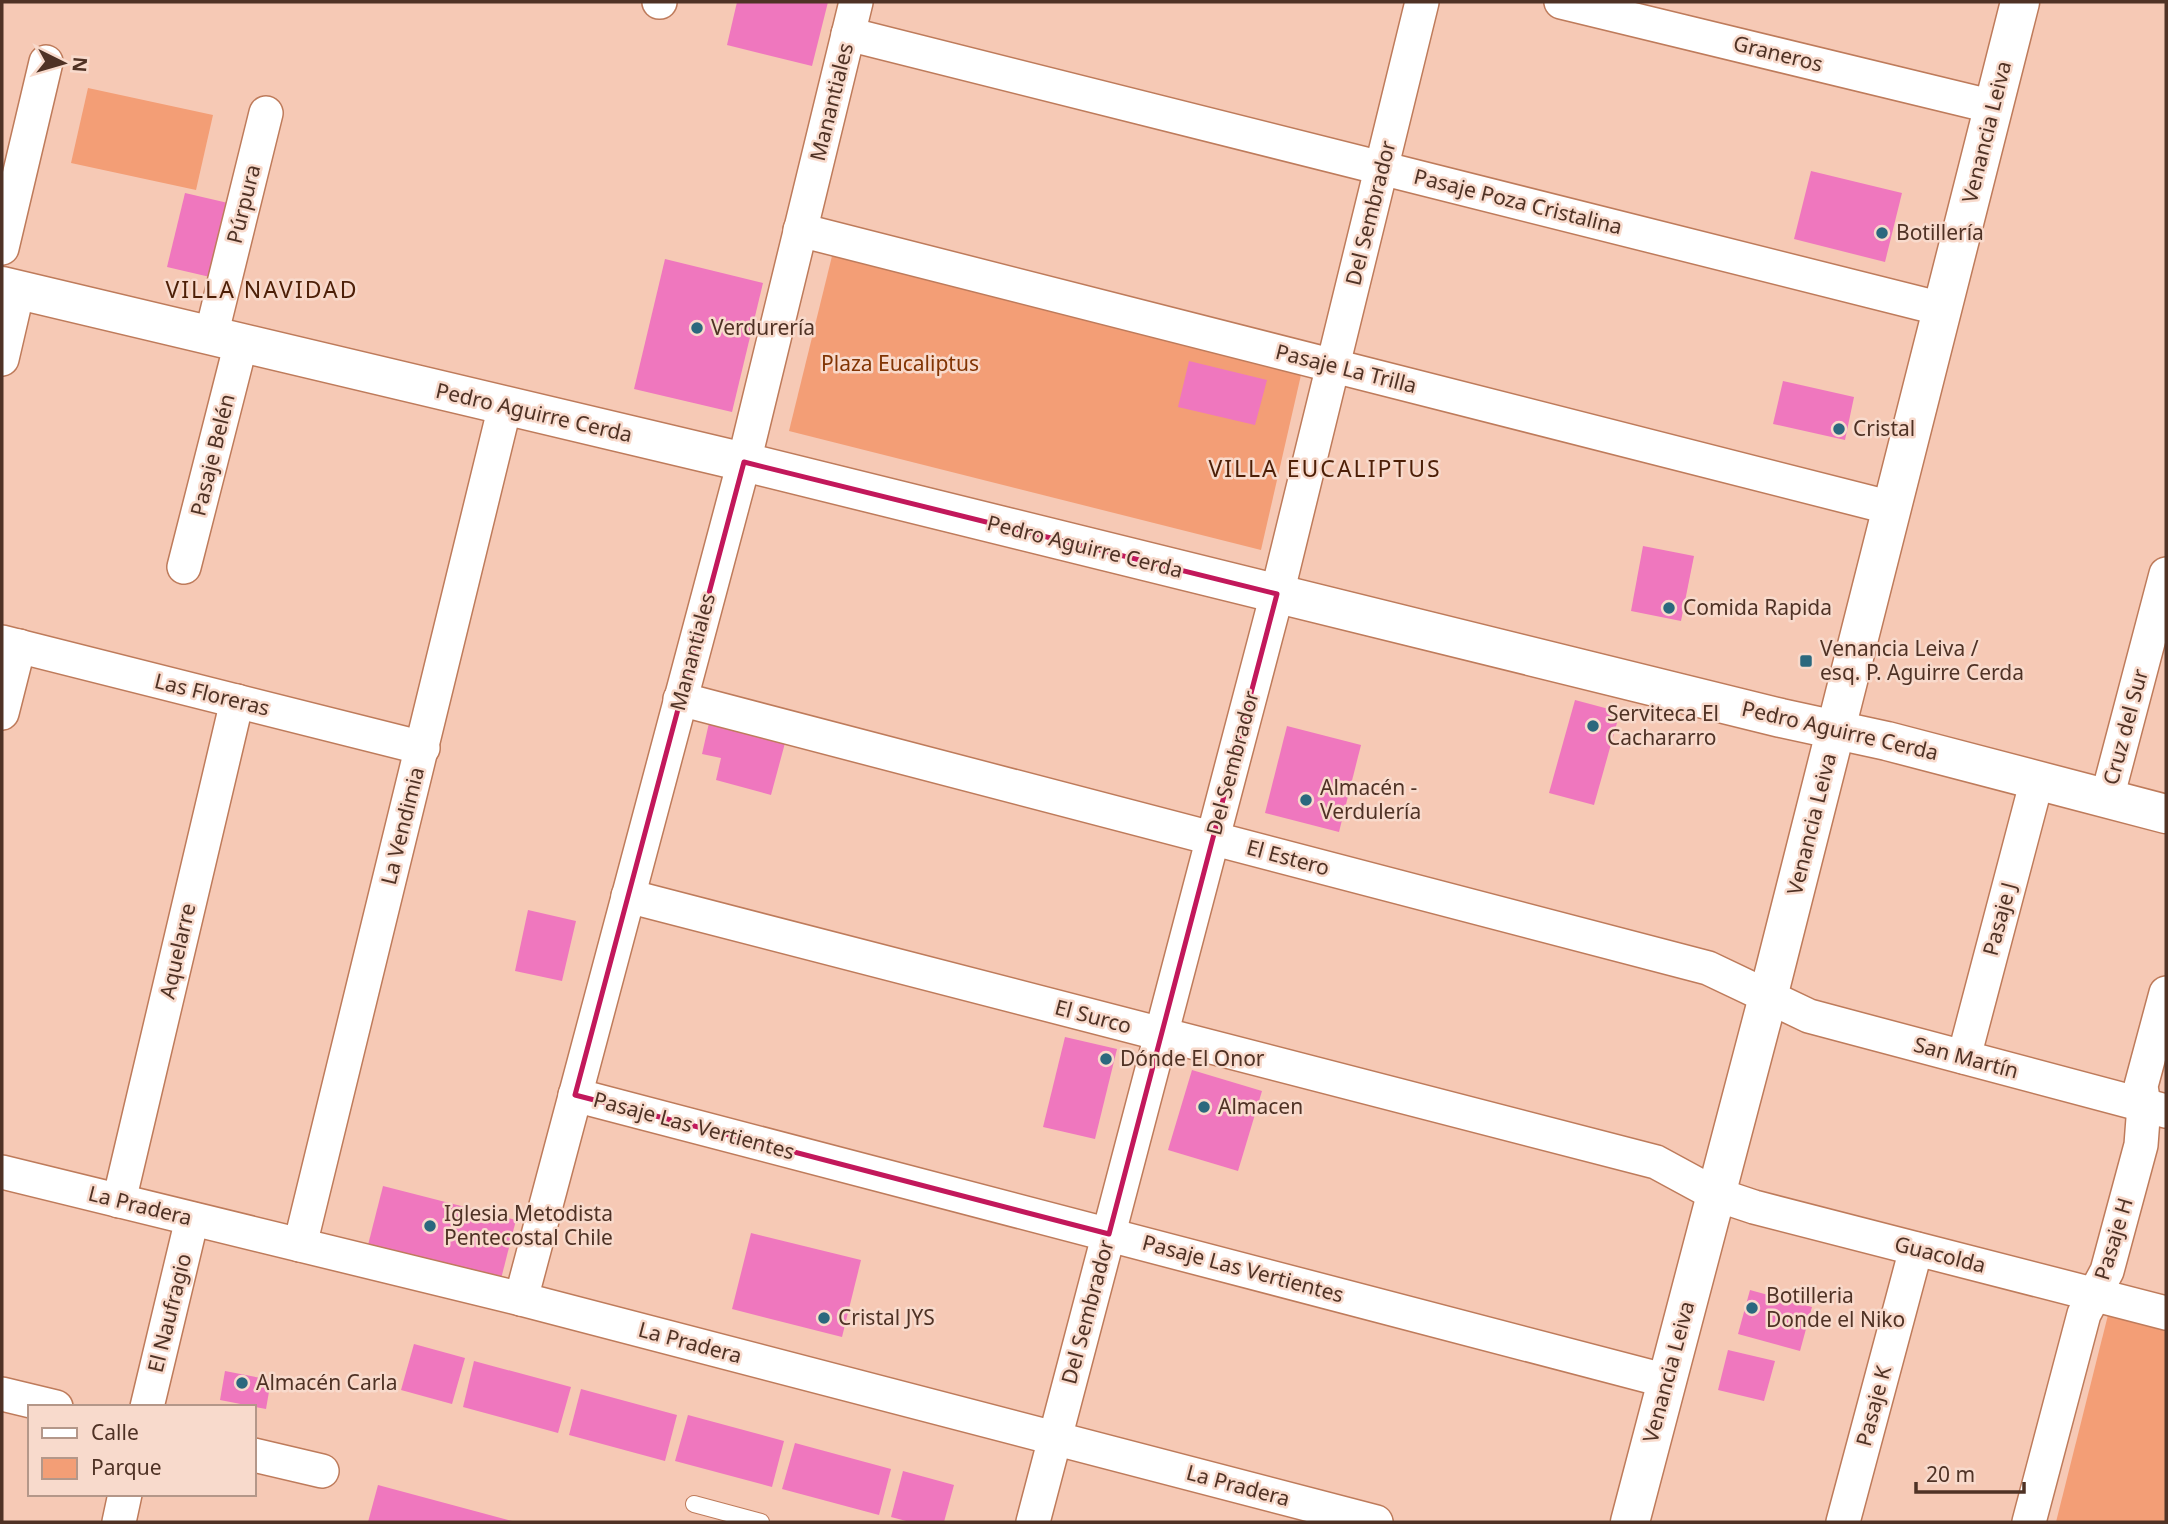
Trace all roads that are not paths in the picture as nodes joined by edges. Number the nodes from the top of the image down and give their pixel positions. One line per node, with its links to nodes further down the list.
1 (856, 2): 5 (street, Manantiales)
2 (1422, 2): 9 (street, Del Sembrador)
3 (1561, 2): 7 (street, Graneros)
4 (2020, 2): 7 (street, Venancia Leiva)
5 (848, 34): 9 (street, Pasaje Poza Cristalina); 10 (street, Manantiales)
6 (46, 62): 11 (street)
7 (1994, 107): 13 (street, Venancia Leiva)
8 (266, 113): 14 (street, Púrpura)
9 (1382, 168): 13 (street, Pasaje Poza Cristalina); 16 (street, Del Sembrador)
10 (800, 230): 16 (street, Pasaje La Trilla); 18 (street, Manantiales)
11 (2, 248)
12 (10, 288): 14 (street, Pedro Aguirre Cerda); 15 (street)
13 (1942, 309): 19 (street, Venancia Leiva)
14 (226, 340): 17 (street, Pedro Aguirre Cerda); 20 (street, Pasaje Belén)
15 (2, 359)
16 (1334, 366): 19 (street, Pasaje La Trilla); 22 (street, Del Sembrador)
17 (505, 406): 18 (street, Pedro Aguirre Cerda); 28 (street, La Vendimia)
18 (744, 462): 22 (street, Pedro Aguirre Cerda); 24 (street, Manantiales)
19 (1892, 508): 27 (street, Venancia Leiva)
20 (184, 567)
21 (2166, 574): 30 (street, Cruz del Sur)
22 (1277, 594): 27 (street, Pedro Aguirre Cerda); 32 (street, Del Sembrador)
23 (10, 644): 25 (street, Las Floreras); 26 (street)
24 (680, 699): 32 (street, El Estero); 33 (street, Manantiales)
25 (237, 701): 28 (street, Las Floreras); 42 (street, Aquelarre)
26 (2, 713)
27 (1835, 729): 29 (street, Pedro Aguirre Cerda); 35 (street, Venancia Leiva)
28 (423, 748): 45 (street, La Vendimia)
29 (2037, 780): 30 (street, Pedro Aguirre Cerda); 37 (street, Pasaje J)
30 (2107, 798): 31 (street, Pedro Aguirre Cerda)
31 (2166, 814)
32 (1213, 839): 35 (street, El Estero); 36 (street, Del Sembrador)
33 (628, 896): 36 (street, El Surco); 38 (street, Manantiales)
34 (2166, 993): 39 (street, Pasaje H)
35 (1768, 997): 37 (street, San Martín); 41 (street, Venancia Leiva)
36 (1161, 1034): 41 (street, El Surco); 44 (street, Del Sembrador)
37 (1964, 1057): 39 (street, San Martín)
38 (575, 1095): 44 (street, Pasaje Las Vertientes); 48 (street, Manantiales)
39 (2155, 1108): 47 (street, Pasaje H)
40 (2, 1172): 42 (street, La Pradera)
41 (1715, 1194): 46 (street, Guacolda); 50 (street, Venancia Leiva)
42 (119, 1201): 43 (street, La Pradera)
43 (192, 1219): 45 (street, La Pradera); 53 (street, El Naufragio)
44 (1109, 1234): 50 (street, Pasaje Las Vertientes); 54 (street, Del Sembrador)
45 (300, 1245): 48 (street, La Pradera)
46 (1916, 1248): 47 (street, Guacolda); 64 (street, Pasaje K)
47 (2095, 1295): 49 (street, Guacolda); 65 (street, Pasaje H)
48 (521, 1300): 54 (street, La Pradera)
49 (2166, 1313)
50 (1667, 1381): 63 (street, Venancia Leiva)
51 (2, 1394): 52 (street)
52 (48, 1405)
53 (147, 1405)
54 (1055, 1438): 61 (street, Del Sembrador); 62 (street, La Pradera)
55 (256, 1455): 56 (street)
56 (321, 1471)
57 (125, 1496): 59 (street)
58 (694, 1504): 60 (lane)
59 (119, 1522)
60 (761, 1522)
61 (1032, 1522)
62 (1376, 1522)
63 (1630, 1522)
64 (1843, 1522)
65 (2029, 1522)

